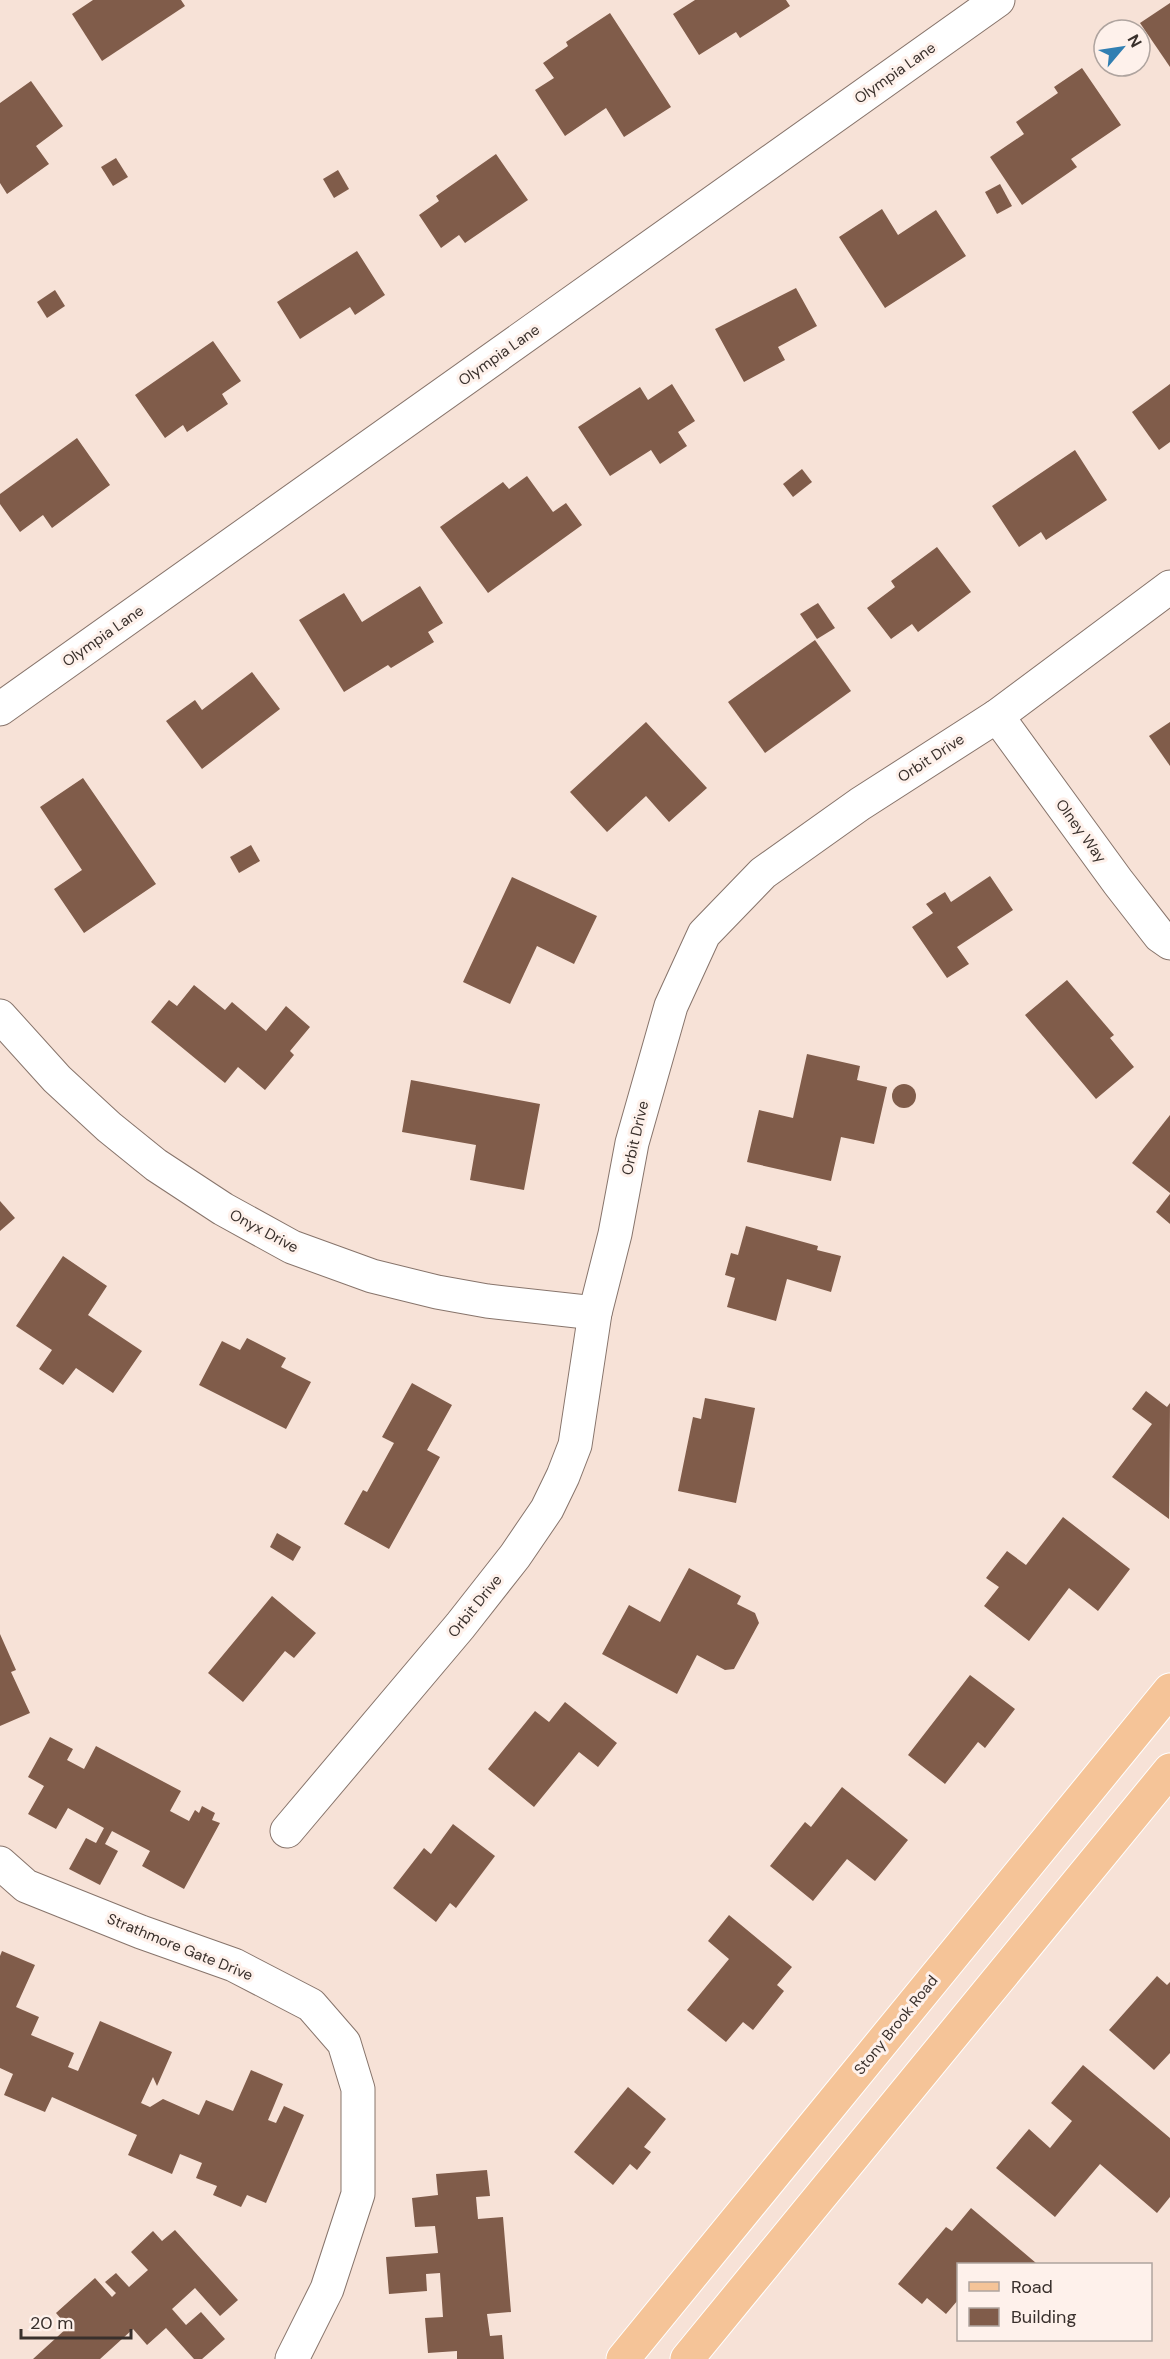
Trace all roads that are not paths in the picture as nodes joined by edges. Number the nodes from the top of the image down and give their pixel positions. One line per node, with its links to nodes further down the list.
1 (998, 0): 3 (street, Olympia Lane)
2 (1170, 587): 4 (street, Orbit Drive)
3 (0, 709)
4 (997, 716): 5 (street, Olney Way); 7 (street, Orbit Drive)
5 (1170, 943)
6 (0, 1016): 7 (street, Onyx Drive)
7 (595, 1313): 10 (street, Orbit Drive)
8 (1170, 1690): 11 (main road, Stony Brook Road)
9 (1170, 1770): 13 (main road)
10 (286, 1831)
11 (1044, 1844): 13 (main road); 15 (main road, Stony Brook Road)
12 (0, 1863): 14 (street, Strathmore Gate Drive)
13 (1084, 1875): 16 (main road)
14 (292, 2359)
15 (623, 2359)
16 (687, 2359)

